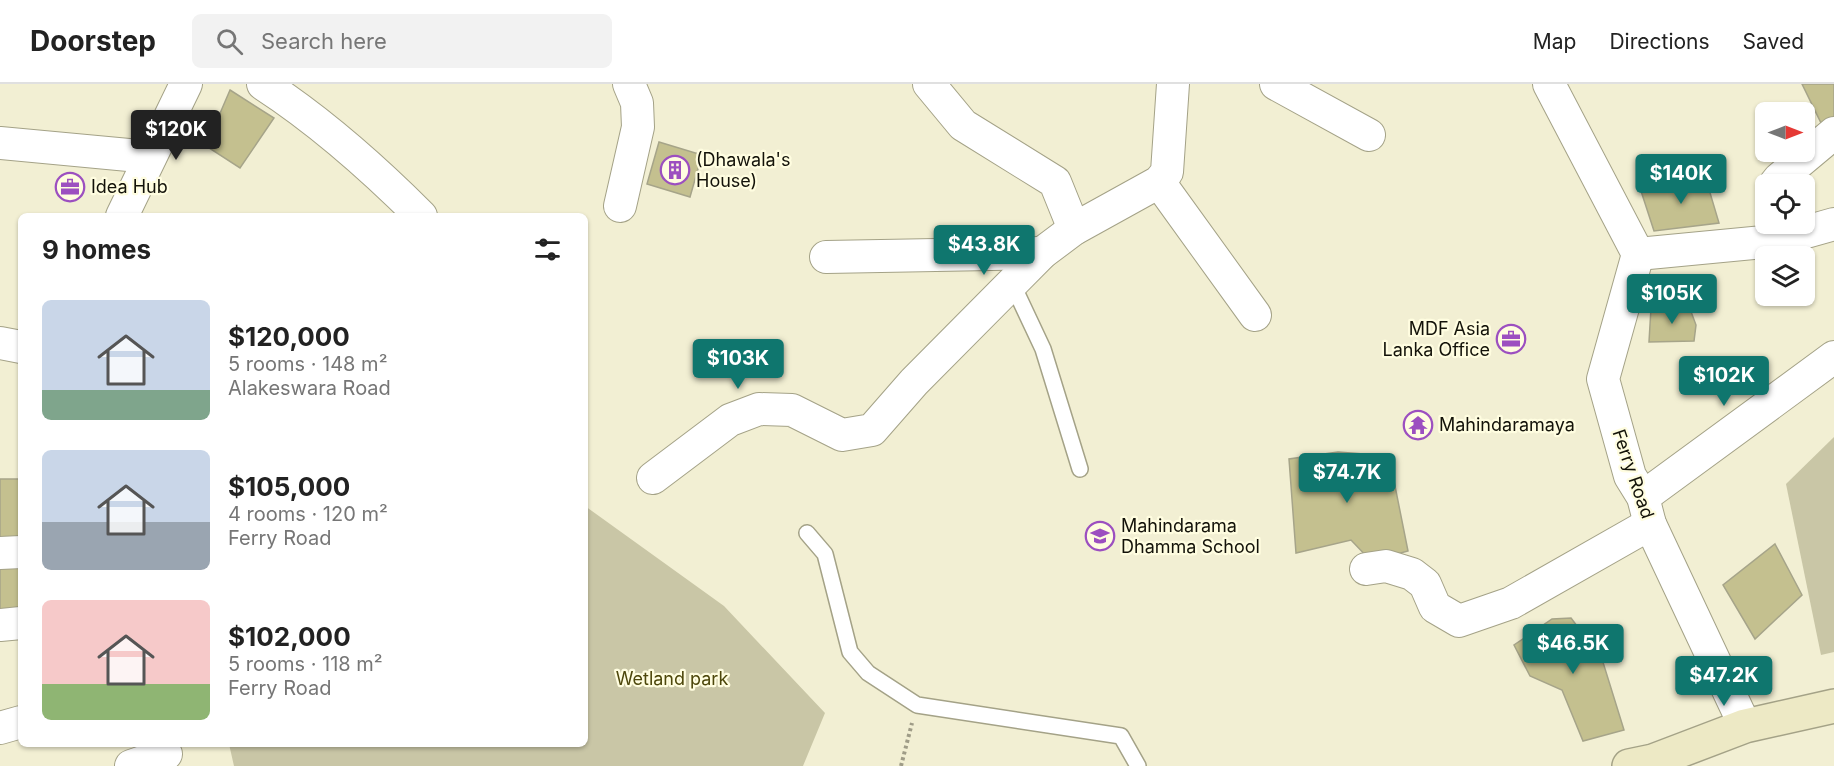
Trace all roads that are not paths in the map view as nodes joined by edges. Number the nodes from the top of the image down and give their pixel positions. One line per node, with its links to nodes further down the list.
1 (186, 84): 11 (street)
2 (263, 84): 16 (street)
3 (629, 84): 14 (street)
4 (929, 84): 19 (street)
5 (1173, 84): 13 (street)
6 (1276, 84): 9 (street)
7 (1549, 84): 22 (street)
8 (1834, 133): 12 (street)
9 (1369, 135)
10 (0, 143): 11 (street)
11 (150, 157): 15 (street)
12 (1784, 174)
13 (1159, 182): 19 (street); 25 (street)
14 (620, 206)
15 (123, 213)
16 (418, 213)
17 (1834, 224): 18 (street)
18 (1815, 226)
19 (1074, 229): 21 (street)
20 (1761, 234): 22 (street)
21 (1042, 253): 23 (street); 24 (street)
22 (1638, 254): 31 (street, Ferry Road)
23 (826, 257)
24 (1012, 283): 29 (lane); 30 (street)
25 (1255, 315)
26 (0, 343): 27 (street)
27 (18, 346)
28 (1834, 357): 31 (street)
29 (1080, 469)
30 (653, 478)
31 (1646, 510): 35 (street); 40 (street, Ferry Road)
32 (807, 533): 44 (lane)
33 (18, 552): 34 (street)
34 (0, 553)
35 (1366, 569)
36 (18, 623): 37 (street)
37 (0, 625)
38 (1834, 706): 40 (street)
39 (18, 723): 41 (street)
40 (1745, 726): 45 (street)
41 (0, 728)
42 (166, 755): 43 (street)
43 (131, 766)
44 (1138, 766)
45 (1629, 766)

